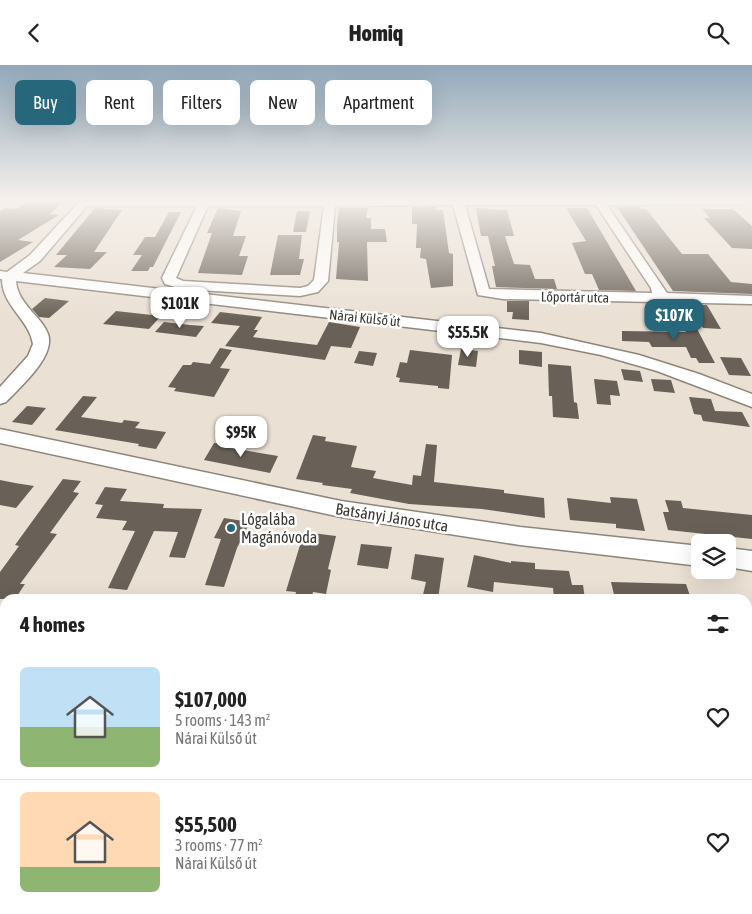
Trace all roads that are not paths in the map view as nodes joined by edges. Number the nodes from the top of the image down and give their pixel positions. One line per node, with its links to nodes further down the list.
1 (51, 241): 6 (street)
2 (186, 241): 7 (street)
3 (326, 241): 7 (street)
4 (468, 241): 8 (street, Lőportár utca)
5 (626, 241): 8 (street)
6 (5, 276): 9 (street); 11 (street, Nárai Külső út)
7 (231, 288): 11 (street)
8 (660, 296): 10 (street, Lőportár utca)
9 (6, 298): 12 (street)
10 (752, 300)
11 (223, 302): 13 (street, Nárai Külső út)
12 (0, 398)
13 (752, 401)
14 (0, 436): 15 (street, Batsányi János utca)
15 (691, 555)
16 (736, 559): 17 (street)
17 (752, 561)

